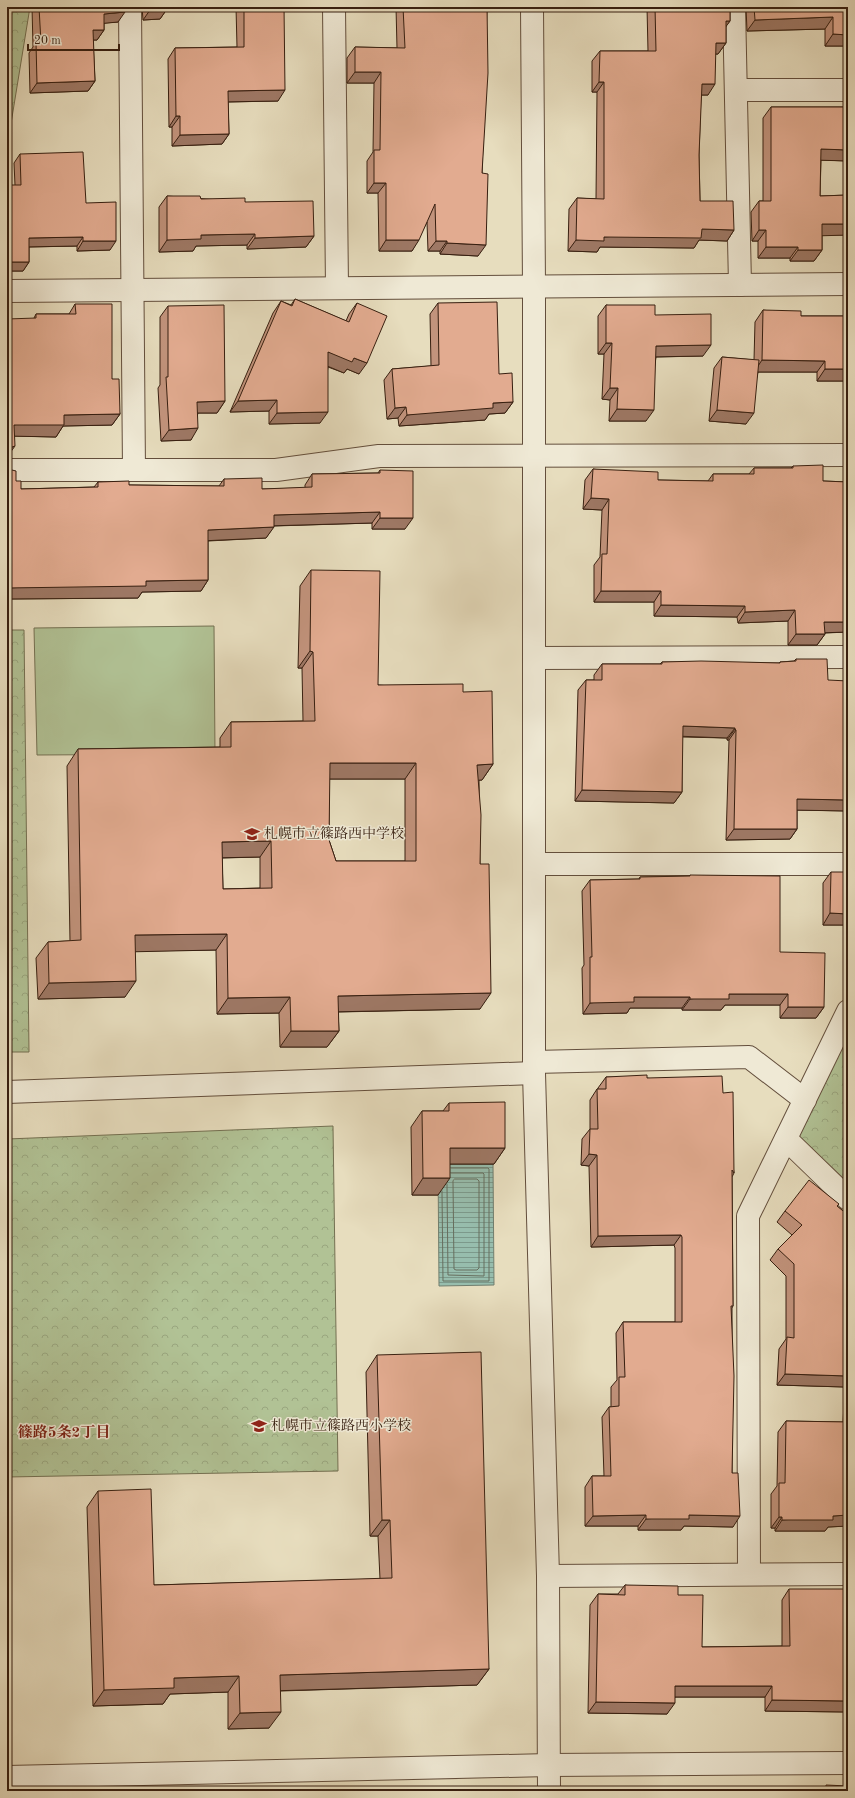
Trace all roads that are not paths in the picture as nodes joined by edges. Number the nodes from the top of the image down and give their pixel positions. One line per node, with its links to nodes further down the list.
1 (130, 7): 11 (street)
2 (334, 7): 10 (street)
3 (532, 7): 9 (street)
4 (734, 7): 5 (street)
5 (736, 90): 6 (street); 8 (street)
6 (848, 90)
7 (848, 284): 8 (street)
8 (740, 285): 9 (street)
9 (534, 286): 10 (street); 14 (street)
10 (337, 288): 11 (street)
11 (132, 290): 12 (street); 16 (street)
12 (7, 291)
13 (848, 455): 14 (street)
14 (534, 456): 16 (street); 18 (street)
15 (7, 470): 16 (street)
16 (134, 470)
17 (848, 657): 18 (street)
18 (534, 658): 19 (street)
19 (534, 864): 20 (street); 22 (street)
20 (848, 864)
21 (848, 1011): 24 (street)
22 (534, 1068): 23 (street); 24 (street); 29 (street)
23 (7, 1092)
24 (805, 1100): 25 (street)
25 (786, 1139): 26 (street); 27 (street)
26 (847, 1196)
27 (749, 1574): 28 (street); 29 (street)
28 (848, 1574)
29 (548, 1576): 31 (street)
30 (848, 1763): 31 (street)
31 (549, 1765): 33 (street); 34 (street)
32 (7, 1777): 33 (street)
33 (50, 1783)
34 (549, 1791)

